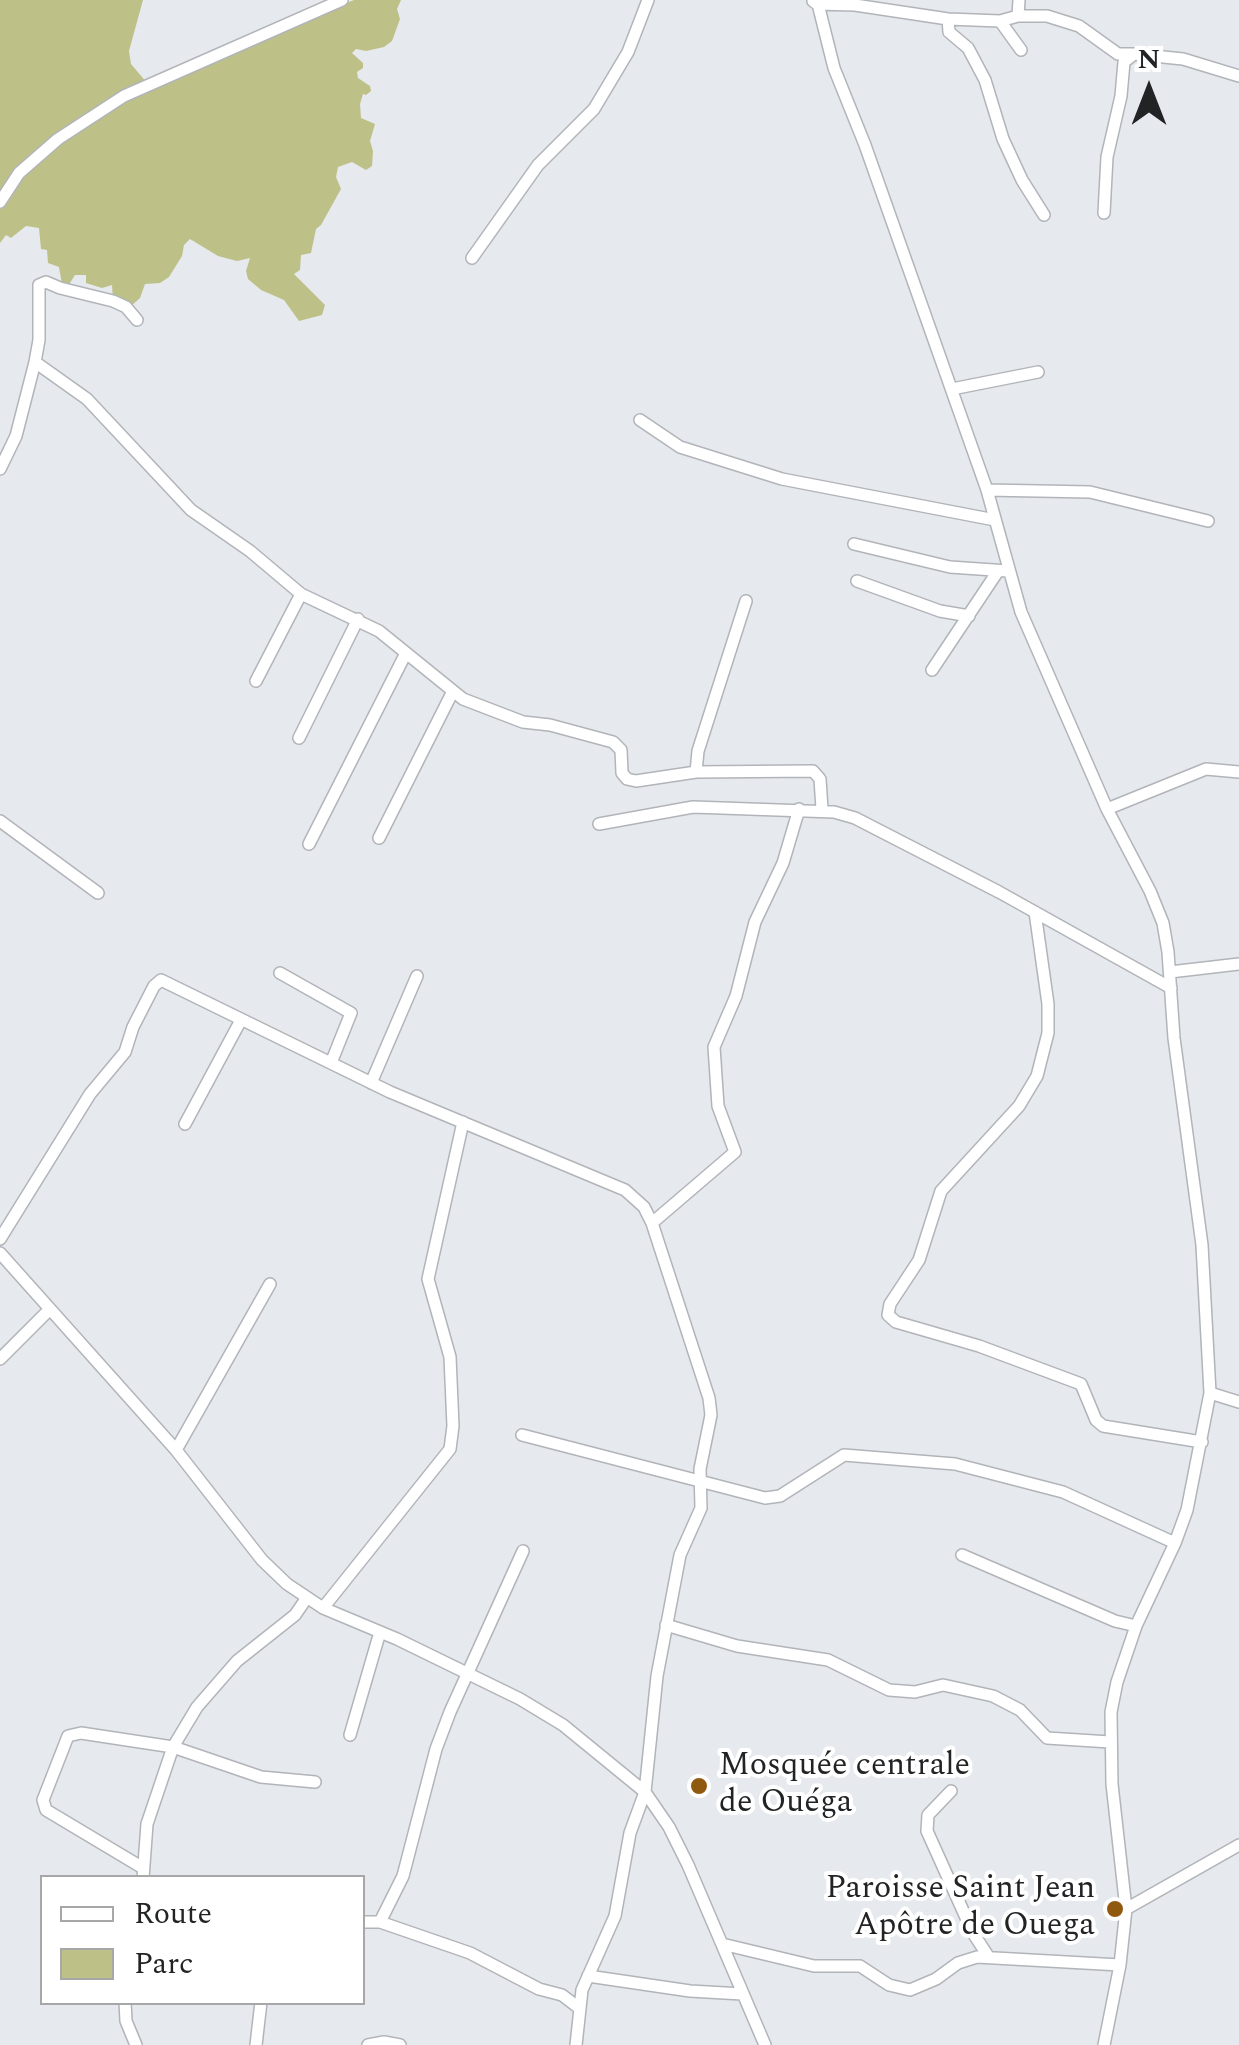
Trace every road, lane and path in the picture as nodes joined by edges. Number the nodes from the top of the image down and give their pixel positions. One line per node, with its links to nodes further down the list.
1 (342, 0): 12 (street)
2 (648, 0): 15 (street)
3 (1019, 0): 6 (street)
4 (815, 2): 5 (street); 19 (street)
5 (855, 3): 7 (street)
6 (1018, 16): 8 (street); 10 (street)
7 (948, 19): 8 (street); 14 (street)
8 (1000, 21): 9 (street)
9 (1020, 50)
10 (1134, 54): 11 (street); 13 (street)
11 (1239, 76)
12 (0, 202)
13 (1104, 214)
14 (1044, 215)
15 (472, 258)
16 (137, 320): 17 (street)
17 (35, 362): 21 (street); 28 (street)
18 (1038, 372): 19 (street)
19 (952, 389): 22 (street)
20 (640, 420): 23 (street)
21 (0, 469)
22 (988, 490): 23 (street); 24 (street)
23 (995, 520): 26 (street)
24 (1208, 521)
25 (854, 544): 26 (street)
26 (1003, 572): 30 (street); 41 (street)
27 (857, 581): 30 (street)
28 (301, 594): 31 (street); 34 (street)
29 (746, 601): 37 (street)
30 (970, 616): 33 (street)
31 (358, 619): 32 (street); 36 (street)
32 (406, 653): 35 (street); 45 (street)
33 (932, 670)
34 (256, 681)
35 (452, 693): 37 (street); 44 (street)
36 (298, 738)
37 (696, 772): 40 (street)
38 (1239, 772): 41 (street)
39 (798, 808): 40 (street); 43 (street); 58 (street)
40 (822, 809): 47 (street)
41 (1107, 809): 49 (street)
42 (0, 822): 46 (street)
43 (599, 824)
44 (379, 838)
45 (309, 844)
46 (98, 893)
47 (1035, 912): 52 (street); 67 (street)
48 (1239, 964): 49 (street)
49 (1170, 972): 52 (street)
50 (280, 974): 54 (street)
51 (417, 976): 55 (street)
52 (1171, 988): 64 (street)
53 (241, 1020): 54 (street); 57 (street); 59 (street)
54 (331, 1064): 55 (street)
55 (371, 1083): 56 (street)
56 (463, 1122): 58 (street); 74 (street)
57 (185, 1124)
58 (652, 1223): 69 (street)
59 (0, 1239)
60 (0, 1254): 62 (street)
61 (270, 1284): 68 (street)
62 (49, 1310): 63 (street); 68 (street)
63 (0, 1359)
64 (1210, 1392): 65 (street); 67 (street)
65 (1239, 1402)
66 (522, 1435): 69 (street)
67 (1202, 1442): 70 (street)
68 (176, 1450): 73 (street)
69 (701, 1484): 70 (street); 75 (street)
70 (1176, 1543): 76 (street)
71 (523, 1551): 78 (street)
72 (962, 1555): 76 (street)
73 (306, 1599): 74 (street); 81 (street)
74 (323, 1608): 77 (street)
75 (666, 1625): 80 (street); 84 (street)
76 (1136, 1626): 80 (street)
77 (380, 1632): 78 (street); 79 (street)
78 (465, 1673): 84 (street); 89 (street)
79 (350, 1735)
80 (1110, 1742): 87 (street)
81 (174, 1747): 82 (street); 86 (street); 86 (street)
82 (315, 1782)
83 (951, 1791): 91 (street)
84 (645, 1792): 90 (street); 93 (street)
85 (1239, 1845): 87 (street)
86 (143, 1872)
87 (1126, 1909): 92 (street)
88 (365, 1922): 89 (street)
89 (380, 1922): 97 (street)
90 (722, 1944): 91 (street); 94 (street)
91 (988, 1956): 92 (street)
92 (1120, 1965): 104 (street)
93 (588, 1976): 94 (street); 97 (street)
94 (742, 1994): 103 (street)
95 (125, 2005): 98 (street)
96 (261, 2005): 99 (street)
97 (579, 2008): 102 (street)
98 (136, 2045)
99 (256, 2045)
100 (368, 2045): 101 (street)
101 (400, 2045)
102 (576, 2045)
103 (765, 2045)
104 (1104, 2045)

